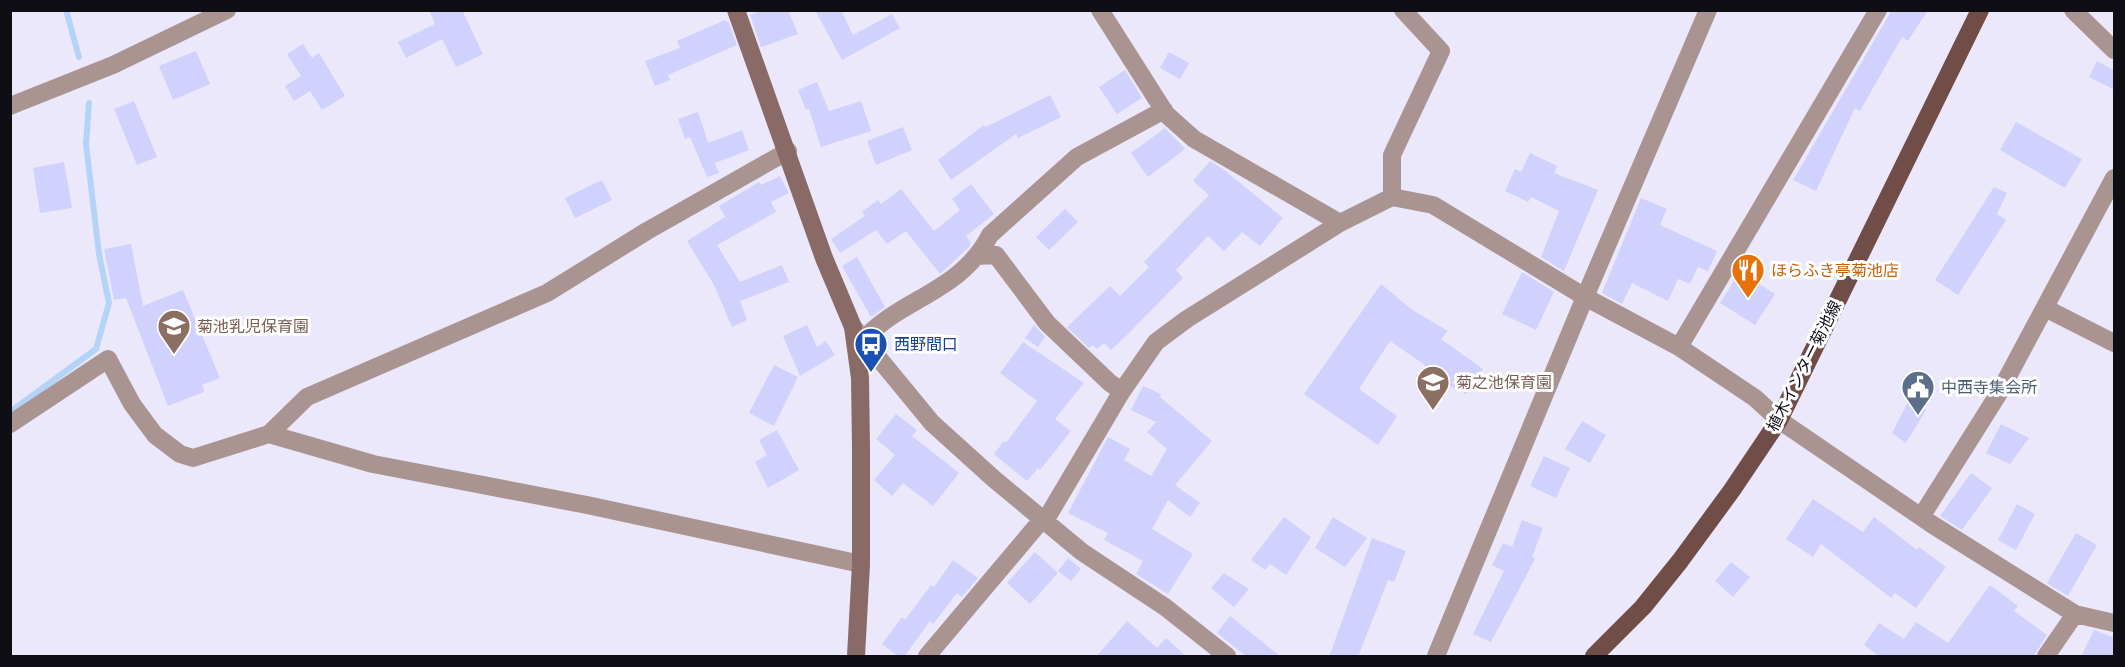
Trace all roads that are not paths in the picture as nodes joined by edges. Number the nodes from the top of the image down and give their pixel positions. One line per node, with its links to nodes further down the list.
1 (227, 10): 10 (street)
2 (736, 10): 12 (street)
3 (1100, 10): 11 (street)
4 (1403, 10): 14 (street)
5 (1708, 10): 17 (street)
6 (1878, 10): 21 (street)
7 (1980, 10): 23 (main road, 植木インター菊池線)
8 (2073, 10): 9 (street)
9 (2115, 50)
10 (10, 106)
11 (1164, 110): 15 (street); 16 (street)
12 (788, 151): 19 (street); 25 (street)
13 (2115, 178): 18 (street)
14 (1392, 197): 15 (street); 17 (street)
15 (1340, 223): 22 (street)
16 (977, 256): 19 (street); 22 (street)
17 (1585, 297): 21 (street); 34 (street)
18 (2045, 308): 20 (street); 26 (street)
19 (858, 334): 27 (street); 28 (street)
20 (2115, 343)
21 (1679, 347): 23 (street)
22 (1122, 391): 27 (street)
23 (1779, 420): 26 (street); 35 (main road, 植木インター菊池線)
24 (10, 424): 25 (street)
25 (269, 434): 28 (street)
26 (1921, 517): 29 (street)
27 (1045, 520): 32 (street); 33 (street)
28 (861, 564): 31 (street)
29 (2075, 614): 30 (street); 36 (street)
30 (2115, 623)
31 (856, 657)
32 (927, 657)
33 (1227, 657)
34 (1436, 657)
35 (1594, 657)
36 (2046, 657)

